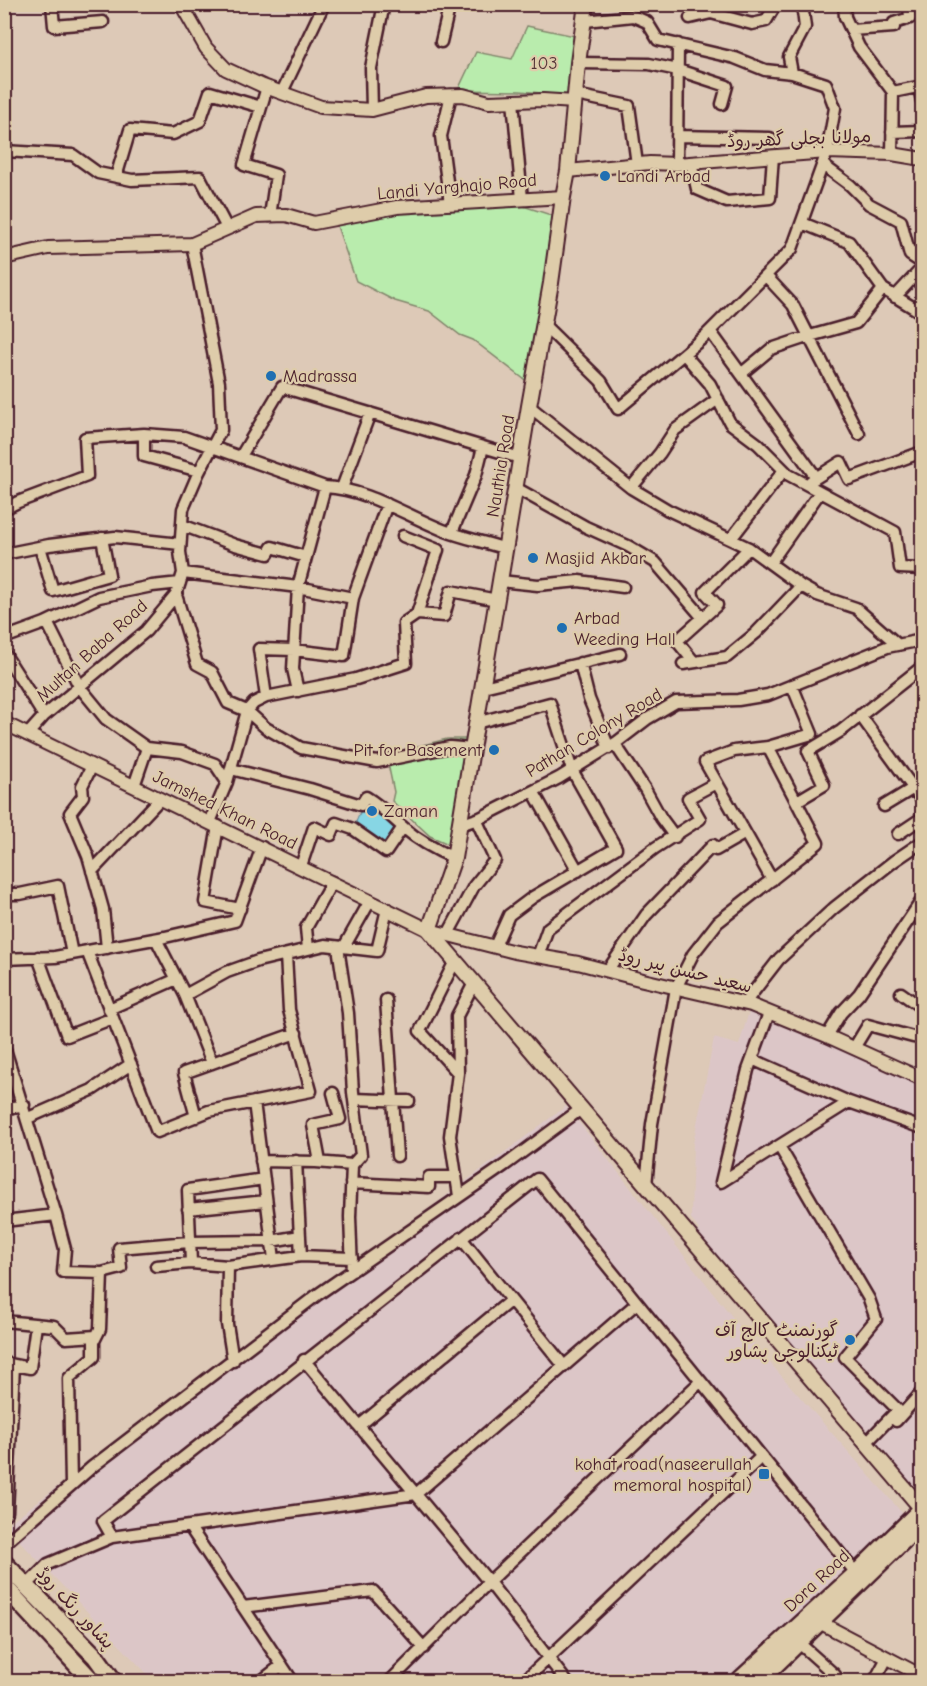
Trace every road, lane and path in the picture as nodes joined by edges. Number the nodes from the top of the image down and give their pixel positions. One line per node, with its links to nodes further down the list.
1 (52, 4): 15 (street)
2 (181, 4): 22 (street)
3 (324, 4): 24 (street)
4 (384, 4): 32 (street)
5 (450, 4): 17 (street)
6 (586, 4): 14 (main road, Nauthia Road)
7 (776, 4): 12 (street)
8 (802, 4): 21 (street)
9 (844, 4): 16 (street)
10 (909, 4): 13 (street)
11 (922, 16): 13 (street)
12 (690, 18)
13 (910, 18): 16 (street)
14 (585, 21): 18 (street); 19 (main road, Nauthia Road)
15 (103, 22)
16 (851, 30): 25 (street)
17 (441, 42)
18 (678, 44): 20 (street); 21 (street)
19 (578, 63): 20 (street); 27 (main road, Nauthia Road)
20 (678, 70): 30 (street); 35 (street)
21 (792, 73): 40 (street)
22 (267, 87): 24 (street); 31 (street)
23 (921, 87): 25 (street); 29 (street)
24 (282, 92): 32 (street)
25 (893, 92): 33 (street)
26 (451, 95): 28 (street); 32 (street); 49 (street)
27 (576, 98): 28 (street); 43 (street); 45 (main road, Nauthia Road)
28 (513, 101): 48 (street)
29 (922, 101)
30 (722, 104)
31 (261, 107): 46 (street); 50 (street)
32 (372, 110)
33 (892, 132): 34 (street); 38 (street)
34 (922, 132)
35 (677, 136): 36 (street); 44 (street)
36 (770, 138)
37 (4, 151): 46 (street)
38 (892, 154): 40 (street, مولانا بجلی گھر روڈ); 41 (street, مولانا بجلی گھر روڈ)
39 (773, 156): 40 (street, مولانا بجلی گھر روڈ); 42 (street, مولانا بجلی گھر روڈ); 42 (street)
40 (825, 159): 51 (street); 55 (street)
41 (922, 159)
42 (692, 162): 44 (street, مولانا بجلی گھر روڈ)
43 (637, 164): 44 (street, مولانا بجلی گھر روڈ); 45 (street, مولانا بجلی گھر روڈ)
44 (677, 164)
45 (568, 171): 47 (main road, Nauthia Road)
46 (116, 177): 52 (street)
47 (562, 197): 48 (street, Landi Yarghajo Road); 62 (main road, Nauthia Road)
48 (522, 199): 49 (street, Landi Yarghajo Road)
49 (450, 204): 50 (street, Landi Yarghajo Road)
50 (270, 216): 52 (street, Landi Yarghajo Road)
51 (802, 223): 58 (street); 59 (street)
52 (226, 228): 53 (street, Landi Yarghajo Road)
53 (192, 244): 56 (street, Landi Yarghajo Road); 72 (street, Multan Baba Road)
54 (922, 248): 55 (street)
55 (910, 255): 57 (street)
56 (4, 258)
57 (922, 265): 60 (street)
58 (766, 276): 63 (street); 64 (street)
59 (883, 289): 60 (street); 64 (street)
60 (895, 297): 61 (street)
61 (922, 313)
62 (544, 325): 65 (street); 68 (main road, Nauthia Road)
63 (710, 332): 65 (street); 66 (street)
64 (810, 336): 66 (street); 71 (street)
65 (684, 354): 67 (street)
66 (742, 374): 79 (street)
67 (718, 399): 77 (street); 84 (street)
68 (529, 406): 76 (main road, Nauthia Road); 84 (street)
69 (370, 413): 73 (street); 75 (street); 82 (street)
70 (144, 434): 72 (street); 78 (street); 87 (street)
71 (859, 434)
72 (213, 446): 75 (street); 78 (street, Multan Baba Road)
73 (483, 447): 76 (street); 89 (street)
74 (922, 452): 79 (street)
75 (241, 456): 81 (street)
76 (520, 458): 83 (main road, Nauthia Road)
77 (784, 470): 80 (street); 92 (street)
78 (199, 471): 88 (street, Multan Baba Road)
79 (816, 477): 80 (street)
80 (806, 484): 85 (street)
81 (325, 487): 82 (street); 98 (street)
82 (342, 488): 86 (street)
83 (516, 488): 96 (main road, Nauthia Road); 110 (street)
84 (631, 488): 92 (street)
85 (820, 492): 99 (street); 100 (street)
86 (387, 504): 89 (street); 107 (street)
87 (4, 509)
88 (182, 525): 93 (street, Multan Baba Road); 98 (street)
89 (452, 532): 96 (street)
90 (403, 536): 109 (street)
91 (102, 538): 93 (street); 94 (street); 94 (street)
92 (731, 539): 95 (street)
93 (180, 544): 101 (street, Multan Baba Road)
94 (40, 547): 97 (street)
95 (749, 548): 99 (street); 110 (street)
96 (506, 549): 102 (main road, Nauthia Road)
97 (4, 554)
98 (306, 557): 104 (street)
99 (770, 563): 103 (street)
100 (922, 568)
101 (182, 578): 104 (street); 106 (street, Multan Baba Road); 111 (street)
102 (500, 581): 105 (street); 108 (main road, Nauthia Road)
103 (801, 586): 110 (street); 114 (street)
104 (298, 587): 107 (street); 115 (street)
105 (623, 587)
106 (176, 595): 121 (street, Multan Baba Road); 125 (street)
107 (353, 598): 115 (street)
108 (497, 600): 109 (street); 122 (main road, Nauthia Road)
109 (417, 614): 123 (street)
110 (703, 618)
111 (47, 622): 112 (street); 121 (street)
112 (4, 638)
113 (922, 640): 114 (street, Pathan Colony Road)
114 (898, 645): 120 (street, Pathan Colony Road)
115 (294, 650): 123 (street); 124 (street)
116 (620, 654): 118 (street)
117 (6, 659): 127 (street)
118 (580, 663): 122 (street); 131 (street)
119 (922, 667): 126 (street)
120 (792, 685): 131 (street, Pathan Colony Road); 132 (street)
121 (79, 686): 127 (street, Multan Baba Road); 133 (street)
122 (483, 687): 129 (main road, Nauthia Road)
123 (298, 692): 124 (street)
124 (266, 698): 125 (street)
125 (247, 711): 134 (street); 136 (street)
126 (860, 715): 141 (street); 145 (street)
127 (44, 716): 130 (street, Multan Baba Road)
128 (4, 723): 130 (street, Jamshed Khan Road)
129 (476, 723): 134 (main road, Nauthia Road); 137 (street)
130 (27, 735): 135 (street, Jamshed Khan Road)
131 (612, 746): 137 (street, Pathan Colony Road); 154 (street)
132 (768, 747): 139 (street); 145 (street)
133 (147, 748): 138 (street); 140 (street)
134 (472, 749): 150 (main road, Nauthia Road)
135 (92, 766): 140 (street, Jamshed Khan Road); 159 (street)
136 (231, 769): 138 (street); 151 (street)
137 (572, 770): 142 (street, Pathan Colony Road); 160 (street)
138 (227, 782): 149 (street)
139 (716, 783): 152 (street); 154 (street)
140 (134, 786): 143 (street, Jamshed Khan Road)
141 (919, 786): 144 (street); 146 (street)
142 (533, 790): 148 (street, Pathan Colony Road); 160 (street)
143 (160, 799): 149 (street, Jamshed Khan Road); 159 (street)
144 (922, 800)
145 (797, 801): 161 (street)
146 (884, 806)
147 (922, 818): 153 (street)
148 (476, 819): 150 (street, Pathan Colony Road); 169 (street)
149 (214, 824): 156 (street, Jamshed Khan Road); 166 (street)
150 (459, 825): 157 (main road, Nauthia Road)
151 (403, 827): 157 (street); 158 (street)
152 (744, 834): 161 (street); 182 (street)
153 (898, 834)
154 (675, 837): 178 (street)
155 (922, 843): 189 (street)
156 (262, 847): 158 (street, Jamshed Khan Road); 166 (street)
157 (454, 858): 168 (main road, Nauthia Road)
158 (301, 866): 162 (street, Jamshed Khan Road)
159 (92, 871): 173 (street)
160 (578, 871): 171 (street)
161 (771, 880): 185 (street)
162 (332, 882): 164 (street, Jamshed Khan Road); 174 (street)
163 (4, 894): 176 (street)
164 (370, 901): 167 (street, Jamshed Khan Road); 172 (street)
165 (920, 903): 194 (street)
166 (240, 909): 170 (street)
167 (387, 909): 168 (street, Jamshed Khan Road); 172 (street)
168 (429, 930): 169 (street, سعید حسن پیر روڈ); 181 (main road)
169 (448, 934): 171 (street, سعید حسن پیر روڈ)
170 (156, 939): 173 (street); 183 (street)
171 (495, 946): 178 (street, سعید حسن پیر روڈ)
172 (341, 947): 174 (street); 204 (street)
173 (107, 948): 175 (street)
174 (308, 949): 177 (street)
175 (87, 951): 176 (street); 191 (street)
176 (72, 954): 179 (street)
177 (286, 955): 187 (street); 193 (street)
178 (538, 956): 182 (street, سعید حسن پیر روڈ)
179 (39, 957): 180 (street); 191 (street)
180 (4, 958)
181 (455, 961): 184 (main road); 201 (street)
182 (607, 970): 185 (street, سعید حسن پیر روڈ)
183 (177, 979): 187 (street); 191 (street)
184 (474, 983): 201 (street); 211 (main road)
185 (676, 988): 189 (street, سعید حسن پیر روڈ); 224 (street)
186 (901, 993): 190 (street)
187 (185, 994): 200 (street)
188 (386, 1000): 205 (street)
189 (744, 1004): 192 (street, سعید حسن پیر روڈ)
190 (922, 1005)
191 (111, 1013): 199 (street)
192 (769, 1013): 194 (street, سعید حسن پیر روڈ); 198 (street)
193 (296, 1034): 200 (street); 207 (street)
194 (827, 1036): 197 (street, سعید حسن پیر روڈ)
195 (922, 1038): 197 (street)
196 (4, 1046): 209 (street)
197 (854, 1048): 202 (street, سعید حسن پیر روڈ)
198 (752, 1059): 208 (street); 215 (street)
199 (131, 1064): 212 (street); 213 (street)
200 (212, 1064): 212 (street)
201 (458, 1074): 221 (street)
202 (922, 1079)
203 (333, 1093): 219 (street)
204 (354, 1100): 205 (street); 220 (street)
205 (392, 1101): 206 (street); 216 (street)
206 (409, 1101)
207 (254, 1102): 212 (street); 217 (street)
208 (849, 1102): 214 (street); 215 (street)
209 (24, 1105): 210 (street); 213 (street)
210 (4, 1109)
211 (581, 1109): 224 (main road); 225 (street)
212 (196, 1117)
213 (28, 1118): 228 (street)
214 (922, 1128)
215 (779, 1146): 254 (street)
216 (397, 1156)
217 (261, 1161): 218 (street); 222 (street)
218 (296, 1161): 219 (street); 230 (street)
219 (320, 1162): 220 (street)
220 (352, 1165): 223 (street)
221 (456, 1177): 223 (street); 225 (street)
222 (264, 1179): 226 (street); 227 (street)
223 (351, 1183): 235 (street)
224 (646, 1185): 254 (main road)
225 (459, 1196): 240 (street)
226 (266, 1201): 227 (street); 232 (street)
227 (188, 1209): 233 (street)
228 (56, 1215): 229 (street); 241 (street)
229 (4, 1221)
230 (300, 1236): 232 (street); 234 (street)
231 (460, 1238): 242 (street); 243 (street); 247 (street)
232 (271, 1241): 233 (street); 236 (street)
233 (189, 1242): 237 (street); 241 (street)
234 (301, 1256): 235 (street); 236 (street)
235 (352, 1258): 240 (street)
236 (274, 1259): 239 (street)
237 (191, 1263): 238 (street); 239 (street)
238 (156, 1266)
239 (228, 1266): 248 (street)
240 (352, 1270): 248 (street)
241 (102, 1273): 246 (street)
242 (511, 1300): 250 (street); 253 (street)
243 (638, 1304): 250 (street); 251 (street)
244 (4, 1321): 245 (street)
245 (36, 1324): 246 (street); 249 (street)
246 (96, 1336): 256 (street)
247 (304, 1360): 253 (street); 261 (street)
248 (233, 1361): 256 (street)
249 (9, 1364): 259 (street)
250 (564, 1366): 257 (street)
251 (700, 1382): 255 (street); 265 (street)
252 (922, 1392): 254 (street)
253 (359, 1426): 257 (street)
254 (868, 1446): 258 (main road)
255 (761, 1457): 264 (street); 272 (street)
256 (71, 1485): 262 (street)
257 (416, 1494): 260 (street); 265 (street)
258 (922, 1513): 264 (main road, Dora Road); 269 (main road)
259 (4, 1515)
260 (189, 1526): 261 (street); 268 (street)
261 (112, 1537): 266 (street)
262 (4, 1544)
263 (4, 1563): 266 (highway, پشاور رنگ روڈ)
264 (856, 1573): 269 (main road, Dora Road)
265 (489, 1582): 271 (street); 272 (street)
266 (27, 1585): 277 (highway, پشاور رنگ روڈ)
267 (4, 1586): 276 (highway, پشاور رنگ روڈ)
268 (243, 1607): 271 (street); 274 (street)
269 (816, 1618): 270 (main road); 273 (street); 283 (main road, Dora Road)
270 (800, 1643): 284 (main road); 285 (street)
271 (424, 1648): 280 (street)
272 (548, 1658): 281 (street); 282 (street)
273 (887, 1658): 275 (street); 286 (street)
274 (282, 1665): 278 (street); 279 (street)
275 (922, 1676)
276 (93, 1682)
277 (114, 1682)
278 (260, 1682)
279 (293, 1682)
280 (389, 1682)
281 (523, 1682)
282 (567, 1682)
283 (737, 1682)
284 (758, 1682)
285 (832, 1682)
286 (874, 1682)

